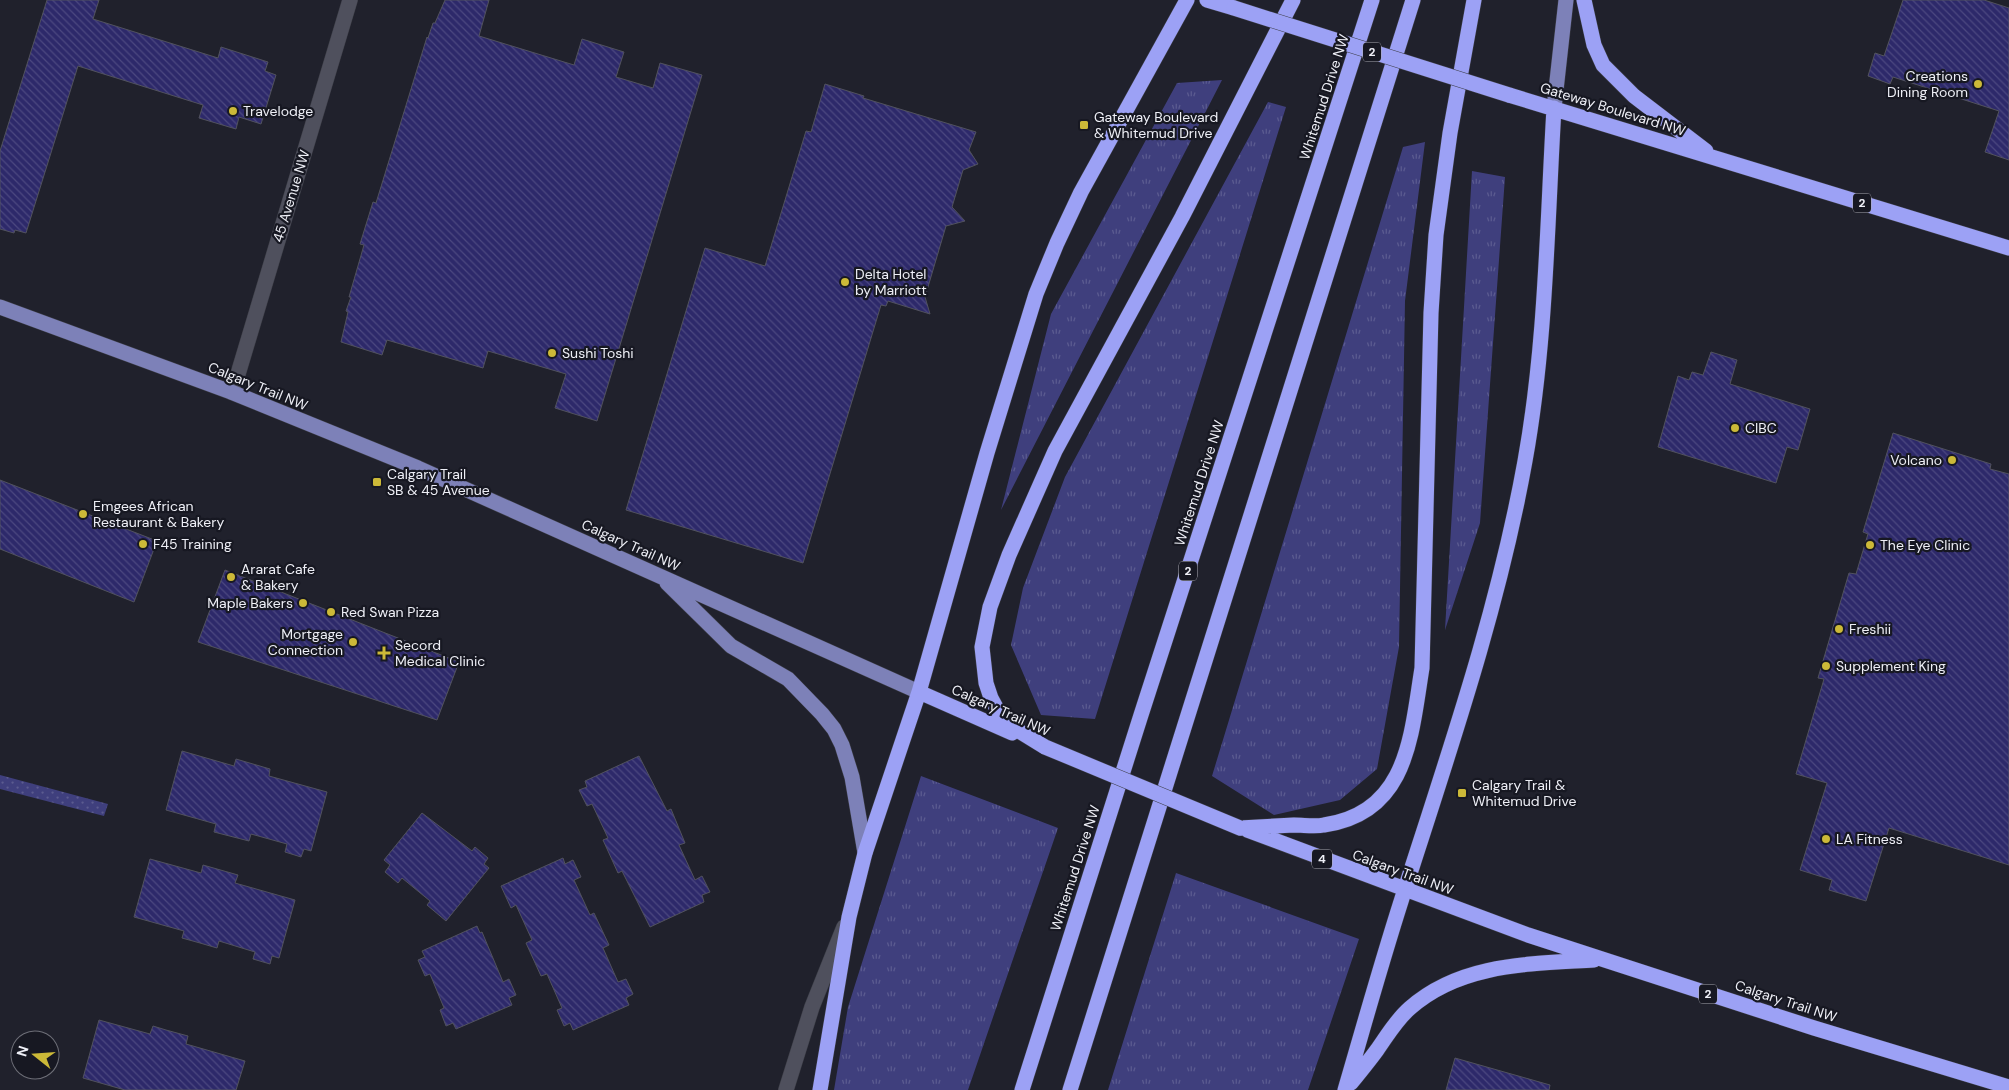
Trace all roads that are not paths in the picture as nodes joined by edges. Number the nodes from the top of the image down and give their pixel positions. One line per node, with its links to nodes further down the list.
1 (350, 0): 14 (street, 45 Avenue NW)
2 (1186, 0): 16 (highway)
3 (1208, 0): 10 (highway, Gateway Boulevard NW / 2, bridge)
4 (1293, 0): 17 (highway)
5 (1372, 0): 26 (highway, Whitemud Drive NW / 2)
6 (1413, 0): 27 (highway)
7 (1474, 0): 18 (highway)
8 (1566, 0): 10 (main road)
9 (1584, 0): 11 (highway)
10 (1554, 108): 11 (highway, Gateway Boulevard NW / 2); 20 (highway)
11 (1716, 158): 12 (highway, Gateway Boulevard NW / 2)
12 (2009, 248)
13 (0, 307): 14 (main road, Calgary Trail NW)
14 (231, 392): 15 (main road, Calgary Trail NW)
15 (660, 576): 16 (main road, Calgary Trail NW); 19 (main road)
16 (919, 692): 17 (highway, Calgary Trail NW); 19 (highway)
17 (1045, 747): 18 (highway, Calgary Trail NW, bridge)
18 (1240, 828): 20 (highway, Calgary Trail NW / 4)
19 (865, 853): 21 (highway)
20 (1404, 890): 22 (highway, Calgary Trail NW / 2); 28 (highway)
21 (848, 917): 24 (street); 25 (highway)
22 (1602, 960): 23 (highway, Calgary Trail NW / 2); 28 (highway)
23 (2009, 1088)
24 (786, 1090)
25 (820, 1090)
26 (1022, 1090)
27 (1070, 1090)
28 (1345, 1090)

